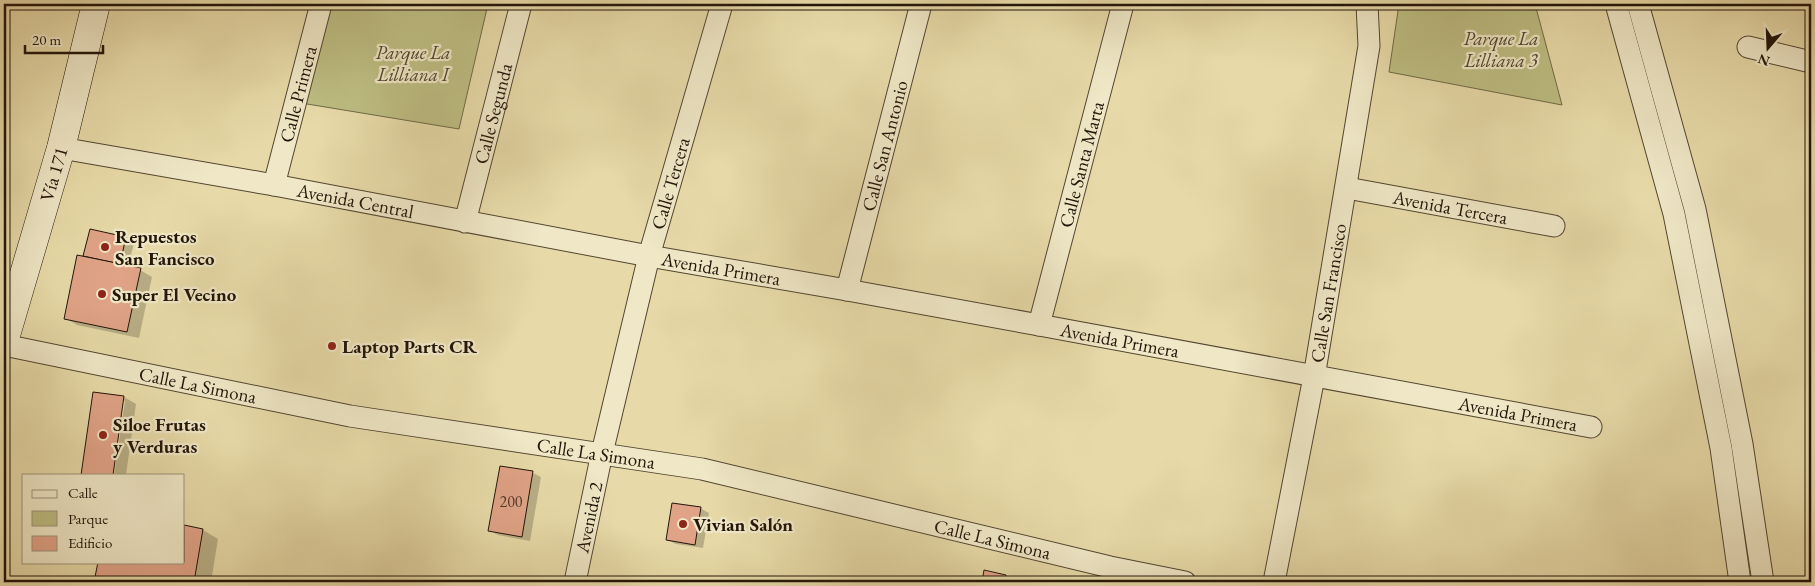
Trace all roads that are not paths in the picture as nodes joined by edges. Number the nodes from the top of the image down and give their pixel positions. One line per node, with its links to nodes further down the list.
1 (96, 4): 12 (main road, Vía 171)
2 (321, 4): 13 (street, Calle Primera)
3 (521, 4): 15 (street, Calle Segunda)
4 (722, 4): 17 (street, Calle Tercera)
5 (921, 4): 18 (street, Calle San Antonio)
6 (1123, 4): 19 (street, Calle Santa Marta)
7 (1367, 4): 14 (street, Calle San Francisco)
8 (1616, 4): 27 (street)
9 (1638, 4): 28 (street)
10 (1748, 47): 11 (street)
11 (1811, 62)
12 (61, 148): 13 (street, Avenida Central); 20 (main road, Vía 171)
13 (274, 186): 15 (street, Avenida Central)
14 (1346, 188): 16 (street, Avenida Tercera); 21 (street, Calle San Francisco)
15 (466, 222): 17 (street, Avenida Central)
16 (1554, 226)
17 (649, 256): 18 (street, Avenida Primera); 23 (street, Calle Tercera)
18 (848, 290): 19 (street, Avenida Primera)
19 (1039, 325): 21 (street, Avenida Primera)
20 (4, 344): 23 (street, Calle La Simona)
21 (1314, 377): 22 (street, Avenida Primera); 26 (street, Calle San Francisco)
22 (1591, 427)
23 (602, 453): 24 (street, Avenida 2); 25 (street, Calle La Simona)
24 (575, 582)
25 (1186, 582)
26 (1274, 582)
27 (1740, 582)
28 (1763, 582)

